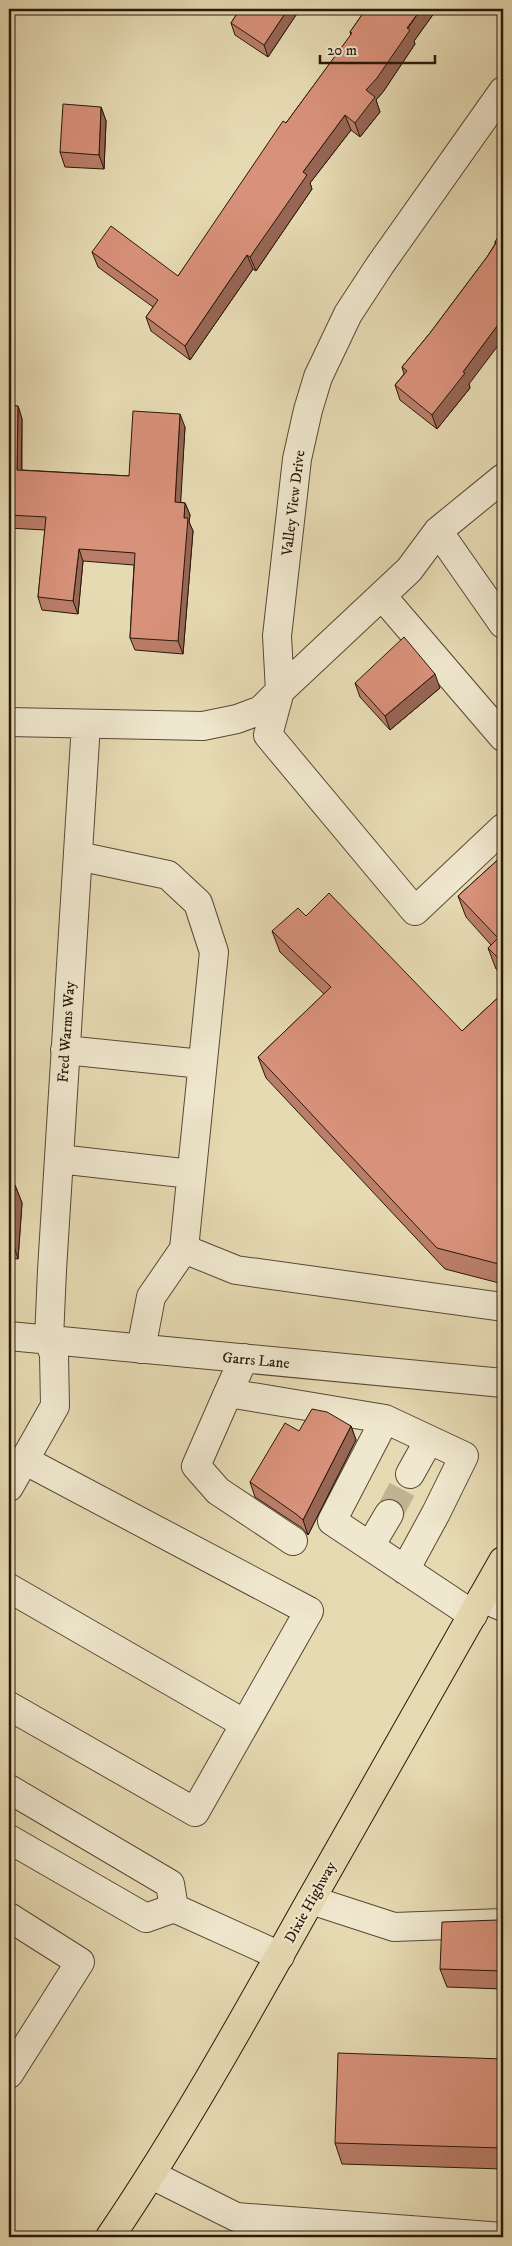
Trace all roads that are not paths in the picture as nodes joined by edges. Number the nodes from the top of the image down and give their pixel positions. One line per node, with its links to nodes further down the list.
1 (503, 90): 6 (street, Valley View Drive)
2 (503, 478): 3 (street)
3 (438, 531): 4 (street); 5 (street)
4 (382, 596): 6 (street); 9 (street)
5 (503, 624)
6 (280, 691): 8 (street); 10 (street)
7 (9, 722): 8 (street)
8 (86, 724): 11 (street, Fred Warms Way)
9 (503, 737)
10 (503, 828)
11 (78, 856): 12 (street, Fred Warms Way); 13 (street)
12 (65, 1050): 13 (street); 14 (street, Fred Warms Way)
13 (202, 1064): 15 (street)
14 (59, 1159): 15 (street); 19 (street, Fred Warms Way)
15 (191, 1174): 16 (street)
16 (184, 1249): 17 (street); 20 (street)
17 (503, 1307)
18 (9, 1336): 19 (street, Garrs Lane)
19 (49, 1339): 20 (street, Garrs Lane); 26 (street, Fred Warms Way)
20 (142, 1349): 21 (street, Garrs Lane)
21 (244, 1358): 22 (street, Garrs Lane); 23 (street)
22 (503, 1382)
23 (228, 1393): 24 (street); 30 (street)
24 (385, 1419): 25 (street); 31 (street)
25 (429, 1440): 27 (street); 33 (street)
26 (24, 1460): 28 (street, Fred Warms Way); 37 (street)
27 (410, 1474)
28 (9, 1487)
29 (389, 1514): 31 (street)
30 (293, 1541)
31 (370, 1546): 33 (street)
32 (503, 1561): 35 (main road, Dixie Highway)
33 (405, 1570): 35 (street)
34 (9, 1588): 37 (street)
35 (486, 1607): 40 (main road, Dixie Highway)
36 (9, 1706): 37 (street)
37 (246, 1724)
38 (9, 1789): 41 (street)
39 (9, 1839): 41 (street)
40 (311, 1900): 43 (street); 44 (main road, Dixie Highway)
41 (174, 1908): 44 (street)
42 (9, 1917): 45 (street)
43 (503, 1922)
44 (280, 1956): 46 (main road, Dixie Highway)
45 (9, 2074)
46 (152, 2175): 47 (main road, Dixie Highway); 48 (street)
47 (110, 2237)
48 (503, 2237)

